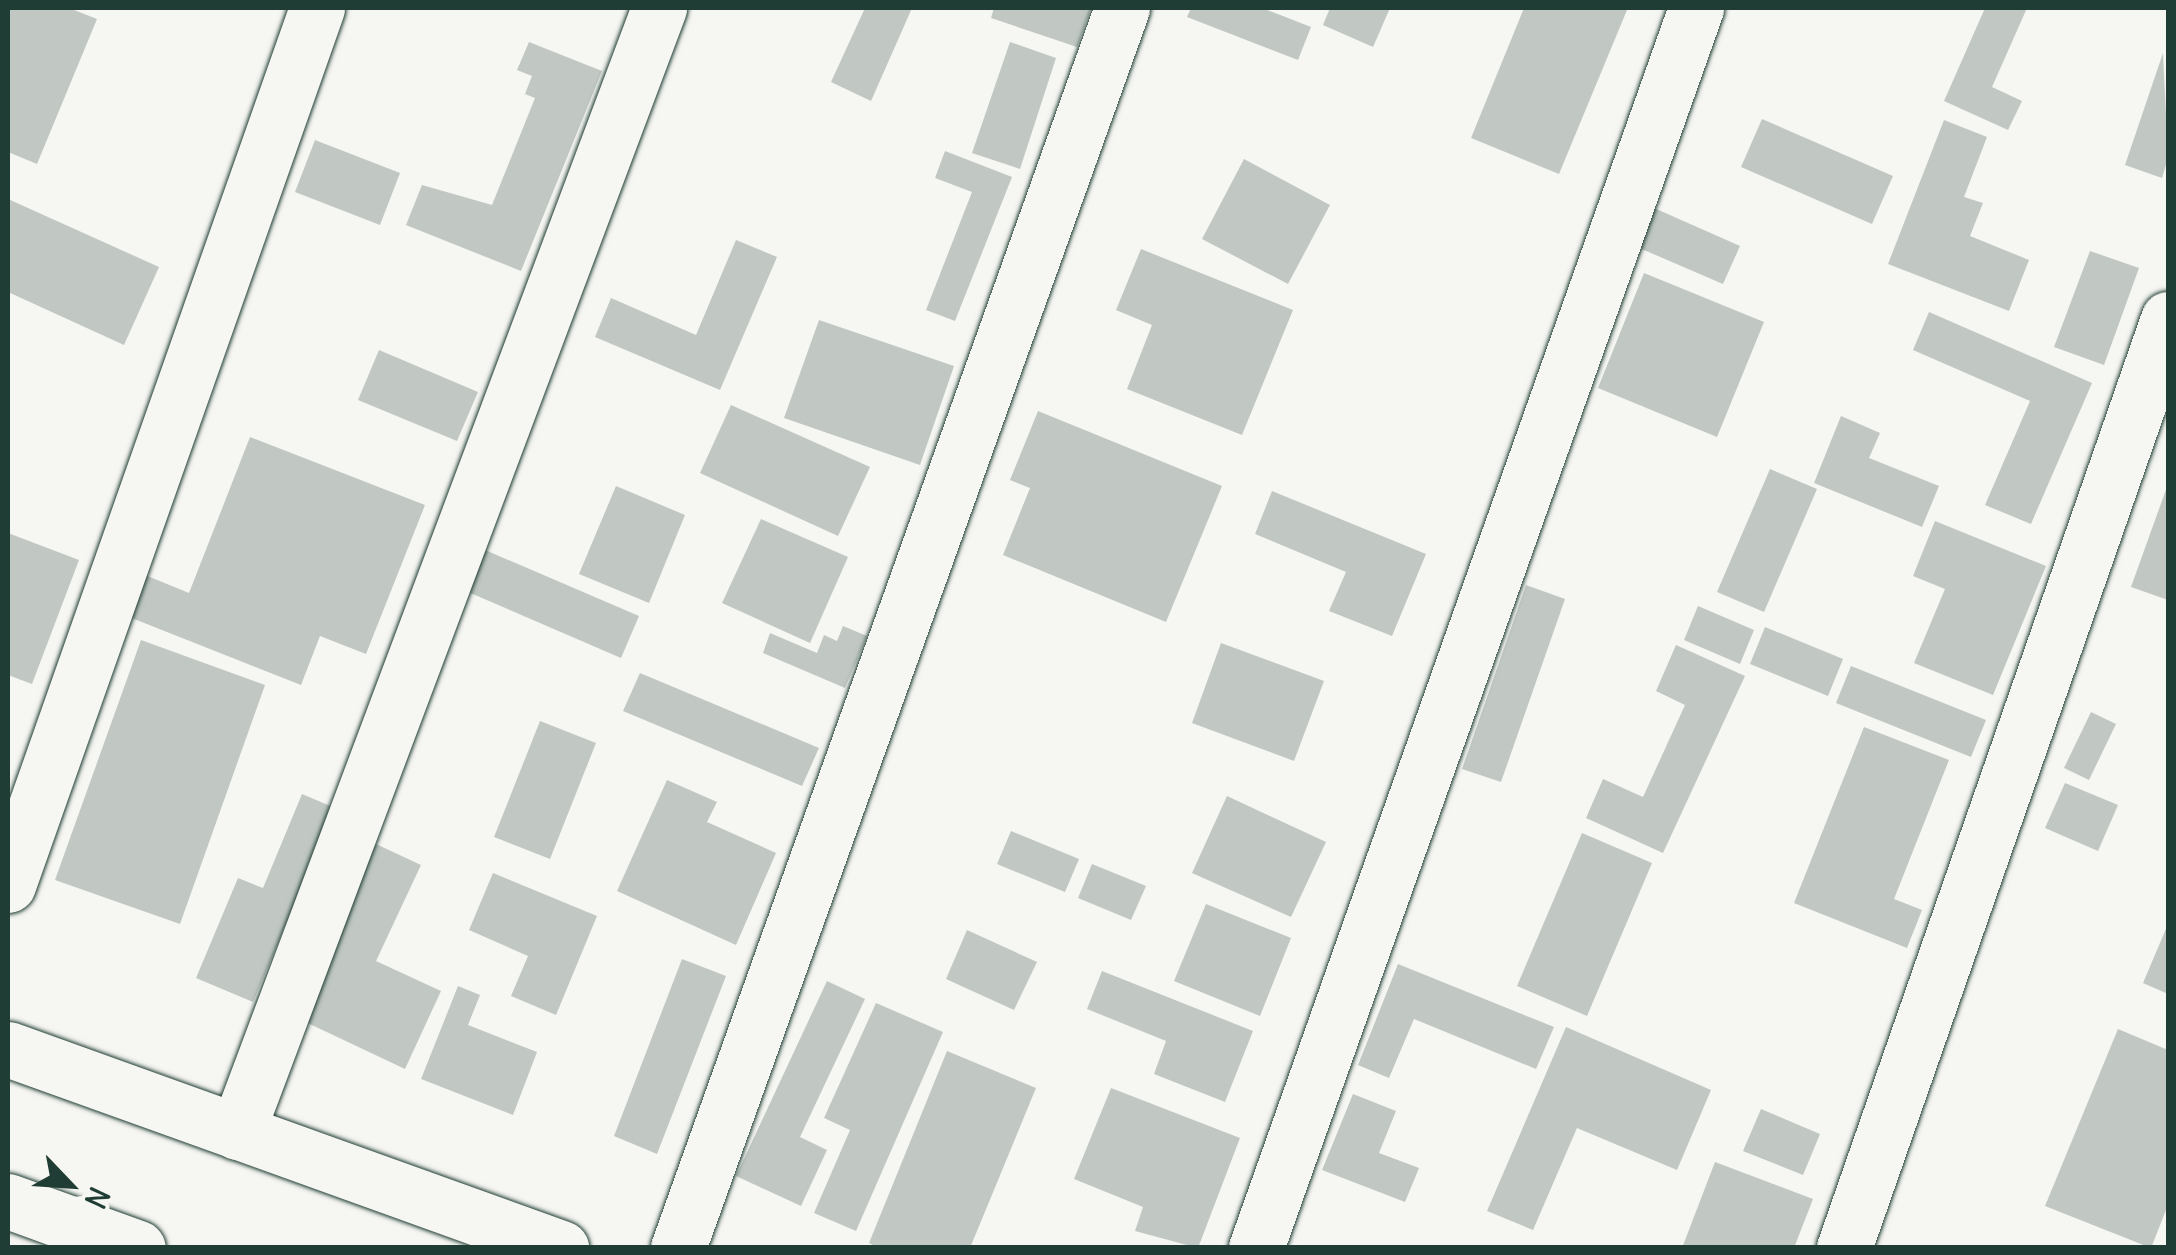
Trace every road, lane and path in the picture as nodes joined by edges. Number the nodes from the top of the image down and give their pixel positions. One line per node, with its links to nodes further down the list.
1 (317, 8): 6 (street)
2 (659, 8): 8 (street)
3 (1122, 8): 12 (street)
4 (1696, 8): 13 (street)
5 (2168, 318): 14 (street)
6 (8, 885)
7 (8, 1050): 8 (street)
8 (237, 1132): 11 (street)
9 (8, 1201): 10 (street)
10 (138, 1248)
11 (561, 1248)
12 (678, 1248)
13 (1256, 1248)
14 (1844, 1248)

